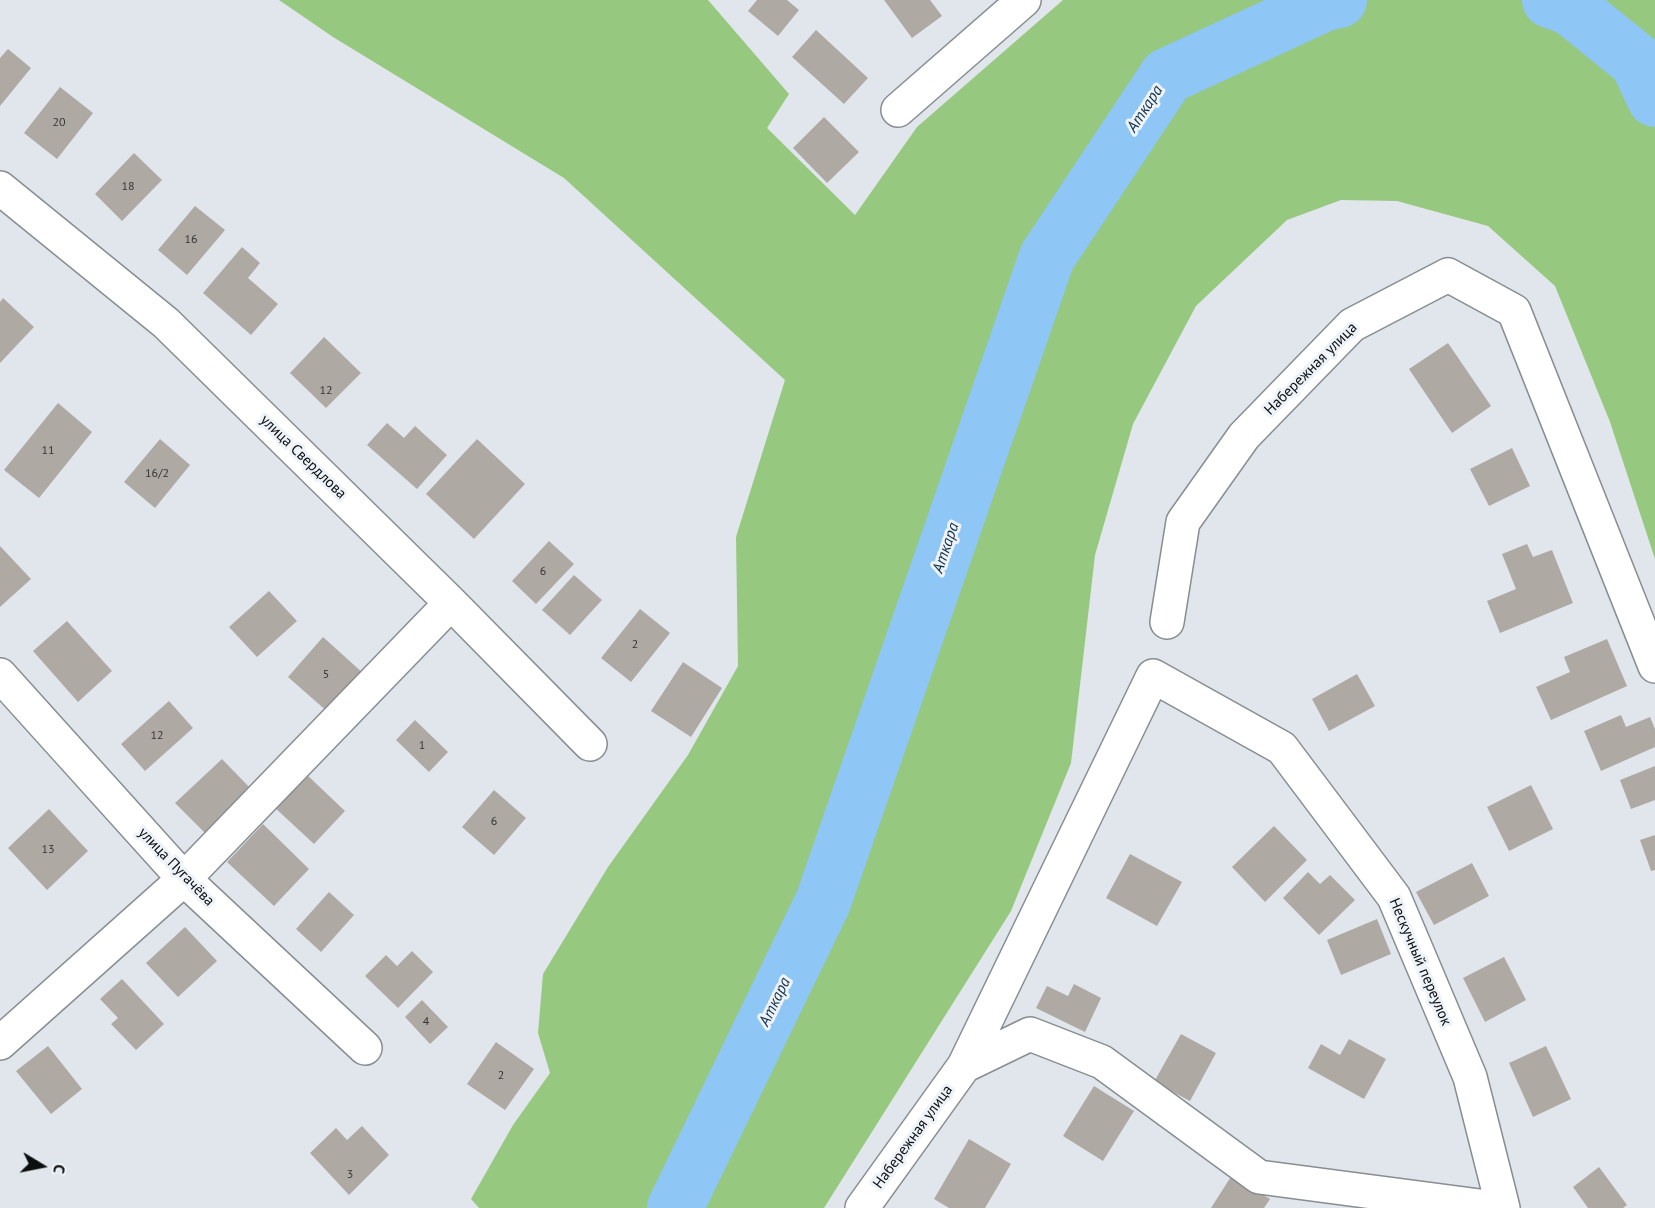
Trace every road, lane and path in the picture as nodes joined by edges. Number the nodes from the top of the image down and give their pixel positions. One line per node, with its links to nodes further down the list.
1 (1024, 0): 2 (street)
2 (898, 110)
3 (0, 188): 4 (street, улица Свердлова)
4 (451, 603): 9 (street, улица Свердлова); 10 (street)
5 (1167, 622): 6 (street, Набережная улица)
6 (1655, 666)
7 (0, 675): 10 (street, улица Пугачёва)
8 (1153, 676): 13 (street, Набережная улица); 16 (street, Нескучный переулок)
9 (590, 744)
10 (184, 879): 11 (street); 12 (street, улица Пугачёва)
11 (0, 1043)
12 (365, 1048)
13 (964, 1066): 14 (street, Набережная улица); 15 (street)
14 (862, 1208)
15 (1495, 1208)
16 (1503, 1208)

